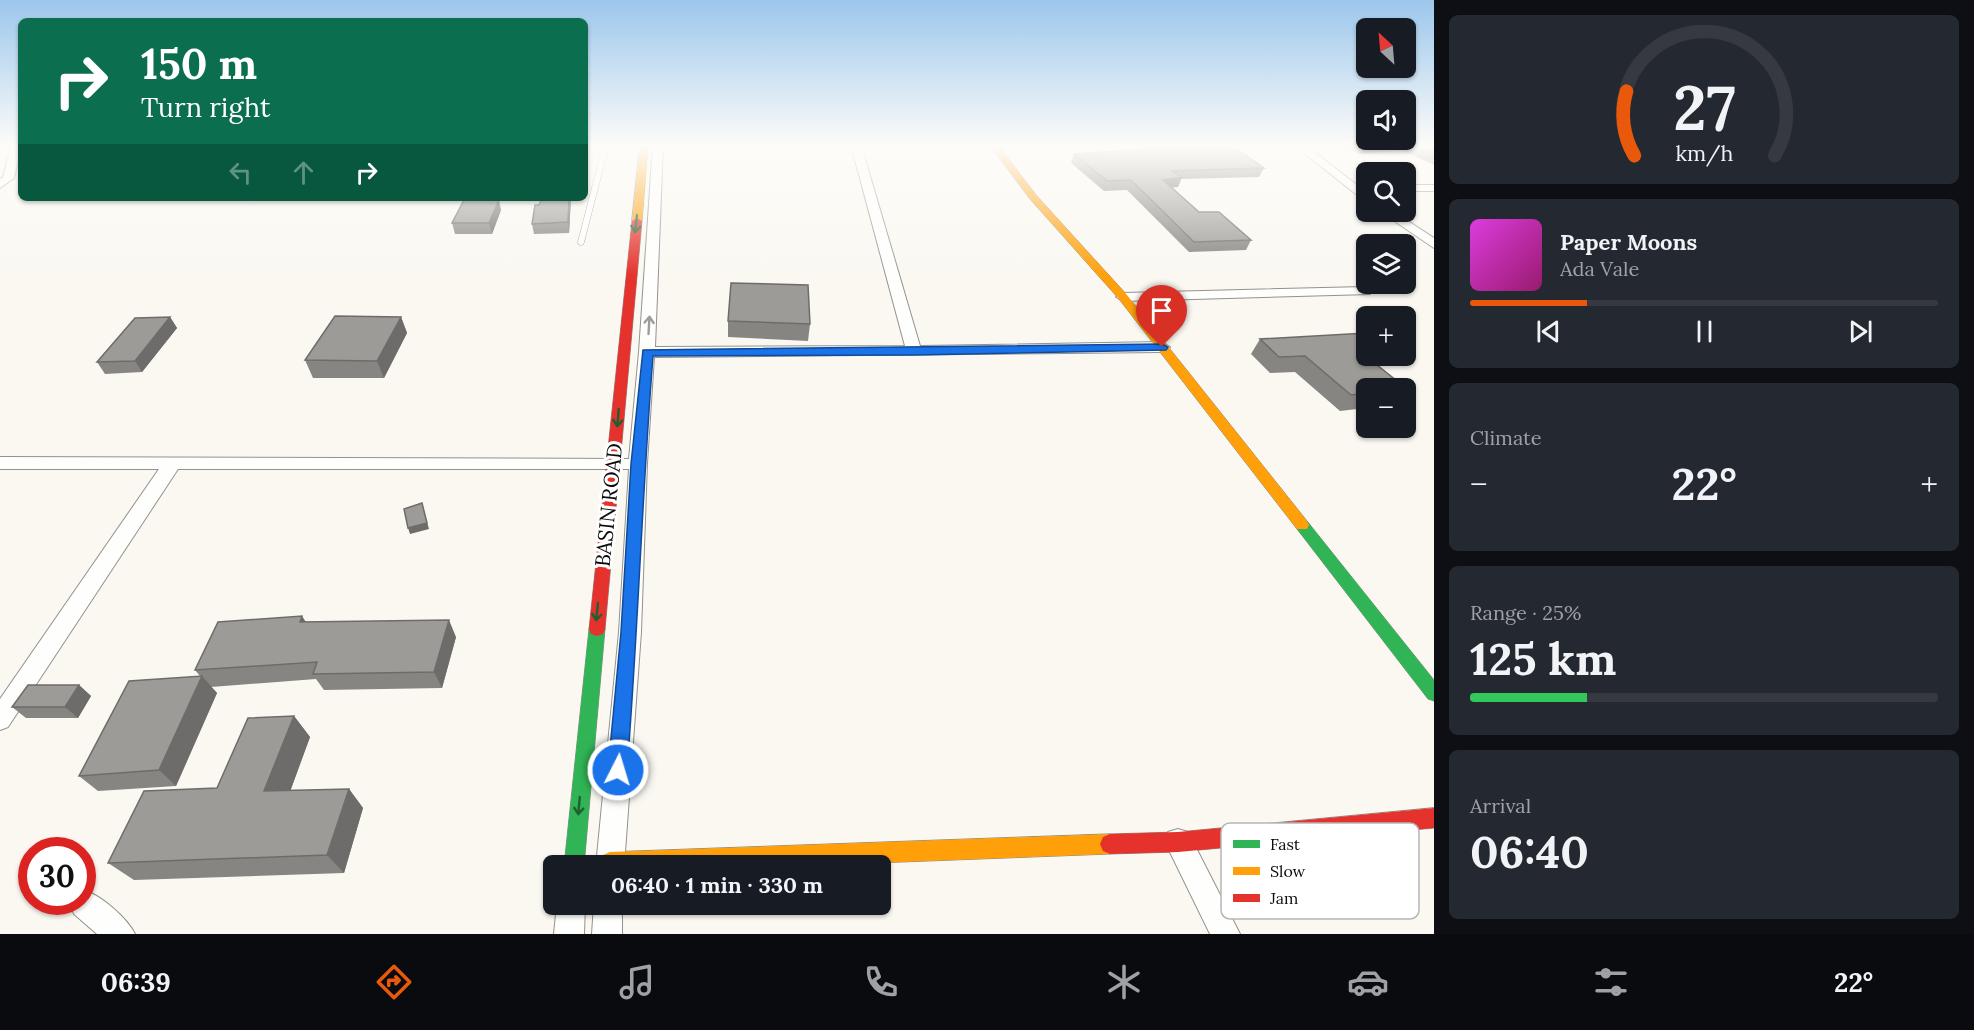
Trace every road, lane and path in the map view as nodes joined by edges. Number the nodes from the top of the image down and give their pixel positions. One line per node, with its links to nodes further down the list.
1 (595, 189): 7 (lane)
2 (646, 189): 16 (street, BASIN ROAD, one-way to 16)
3 (650, 189): 13 (street, BASIN ROAD, one-way to 3)
4 (868, 189): 12 (street)
5 (1027, 189): 10 (street)
6 (1402, 222): 8 (street)
7 (581, 242)
8 (1434, 244)
9 (1356, 291): 10 (street)
10 (1123, 297): 11 (street)
11 (1162, 347): 12 (street); 18 (street)
12 (914, 351): 13 (street)
13 (647, 352): 17 (street, BASIN ROAD)
14 (173, 463): 15 (street); 16 (street); 19 (street)
15 (0, 464)
16 (614, 464): 17 (street); 24 (street, BASIN ROAD, one-way to 24)
17 (638, 464): 25 (street, BASIN ROAD)
18 (1434, 693)
19 (0, 719)
20 (1434, 819): 21 (street)
21 (1390, 823)
22 (1221, 838): 23 (street)
23 (1179, 842): 26 (street); 33 (street)
24 (575, 855)
25 (611, 855)
26 (843, 855)
27 (96, 914): 30 (street)
28 (570, 915): 31 (street)
29 (608, 915): 32 (street)
30 (120, 934)
31 (568, 934)
32 (607, 934)
33 (1225, 934)

